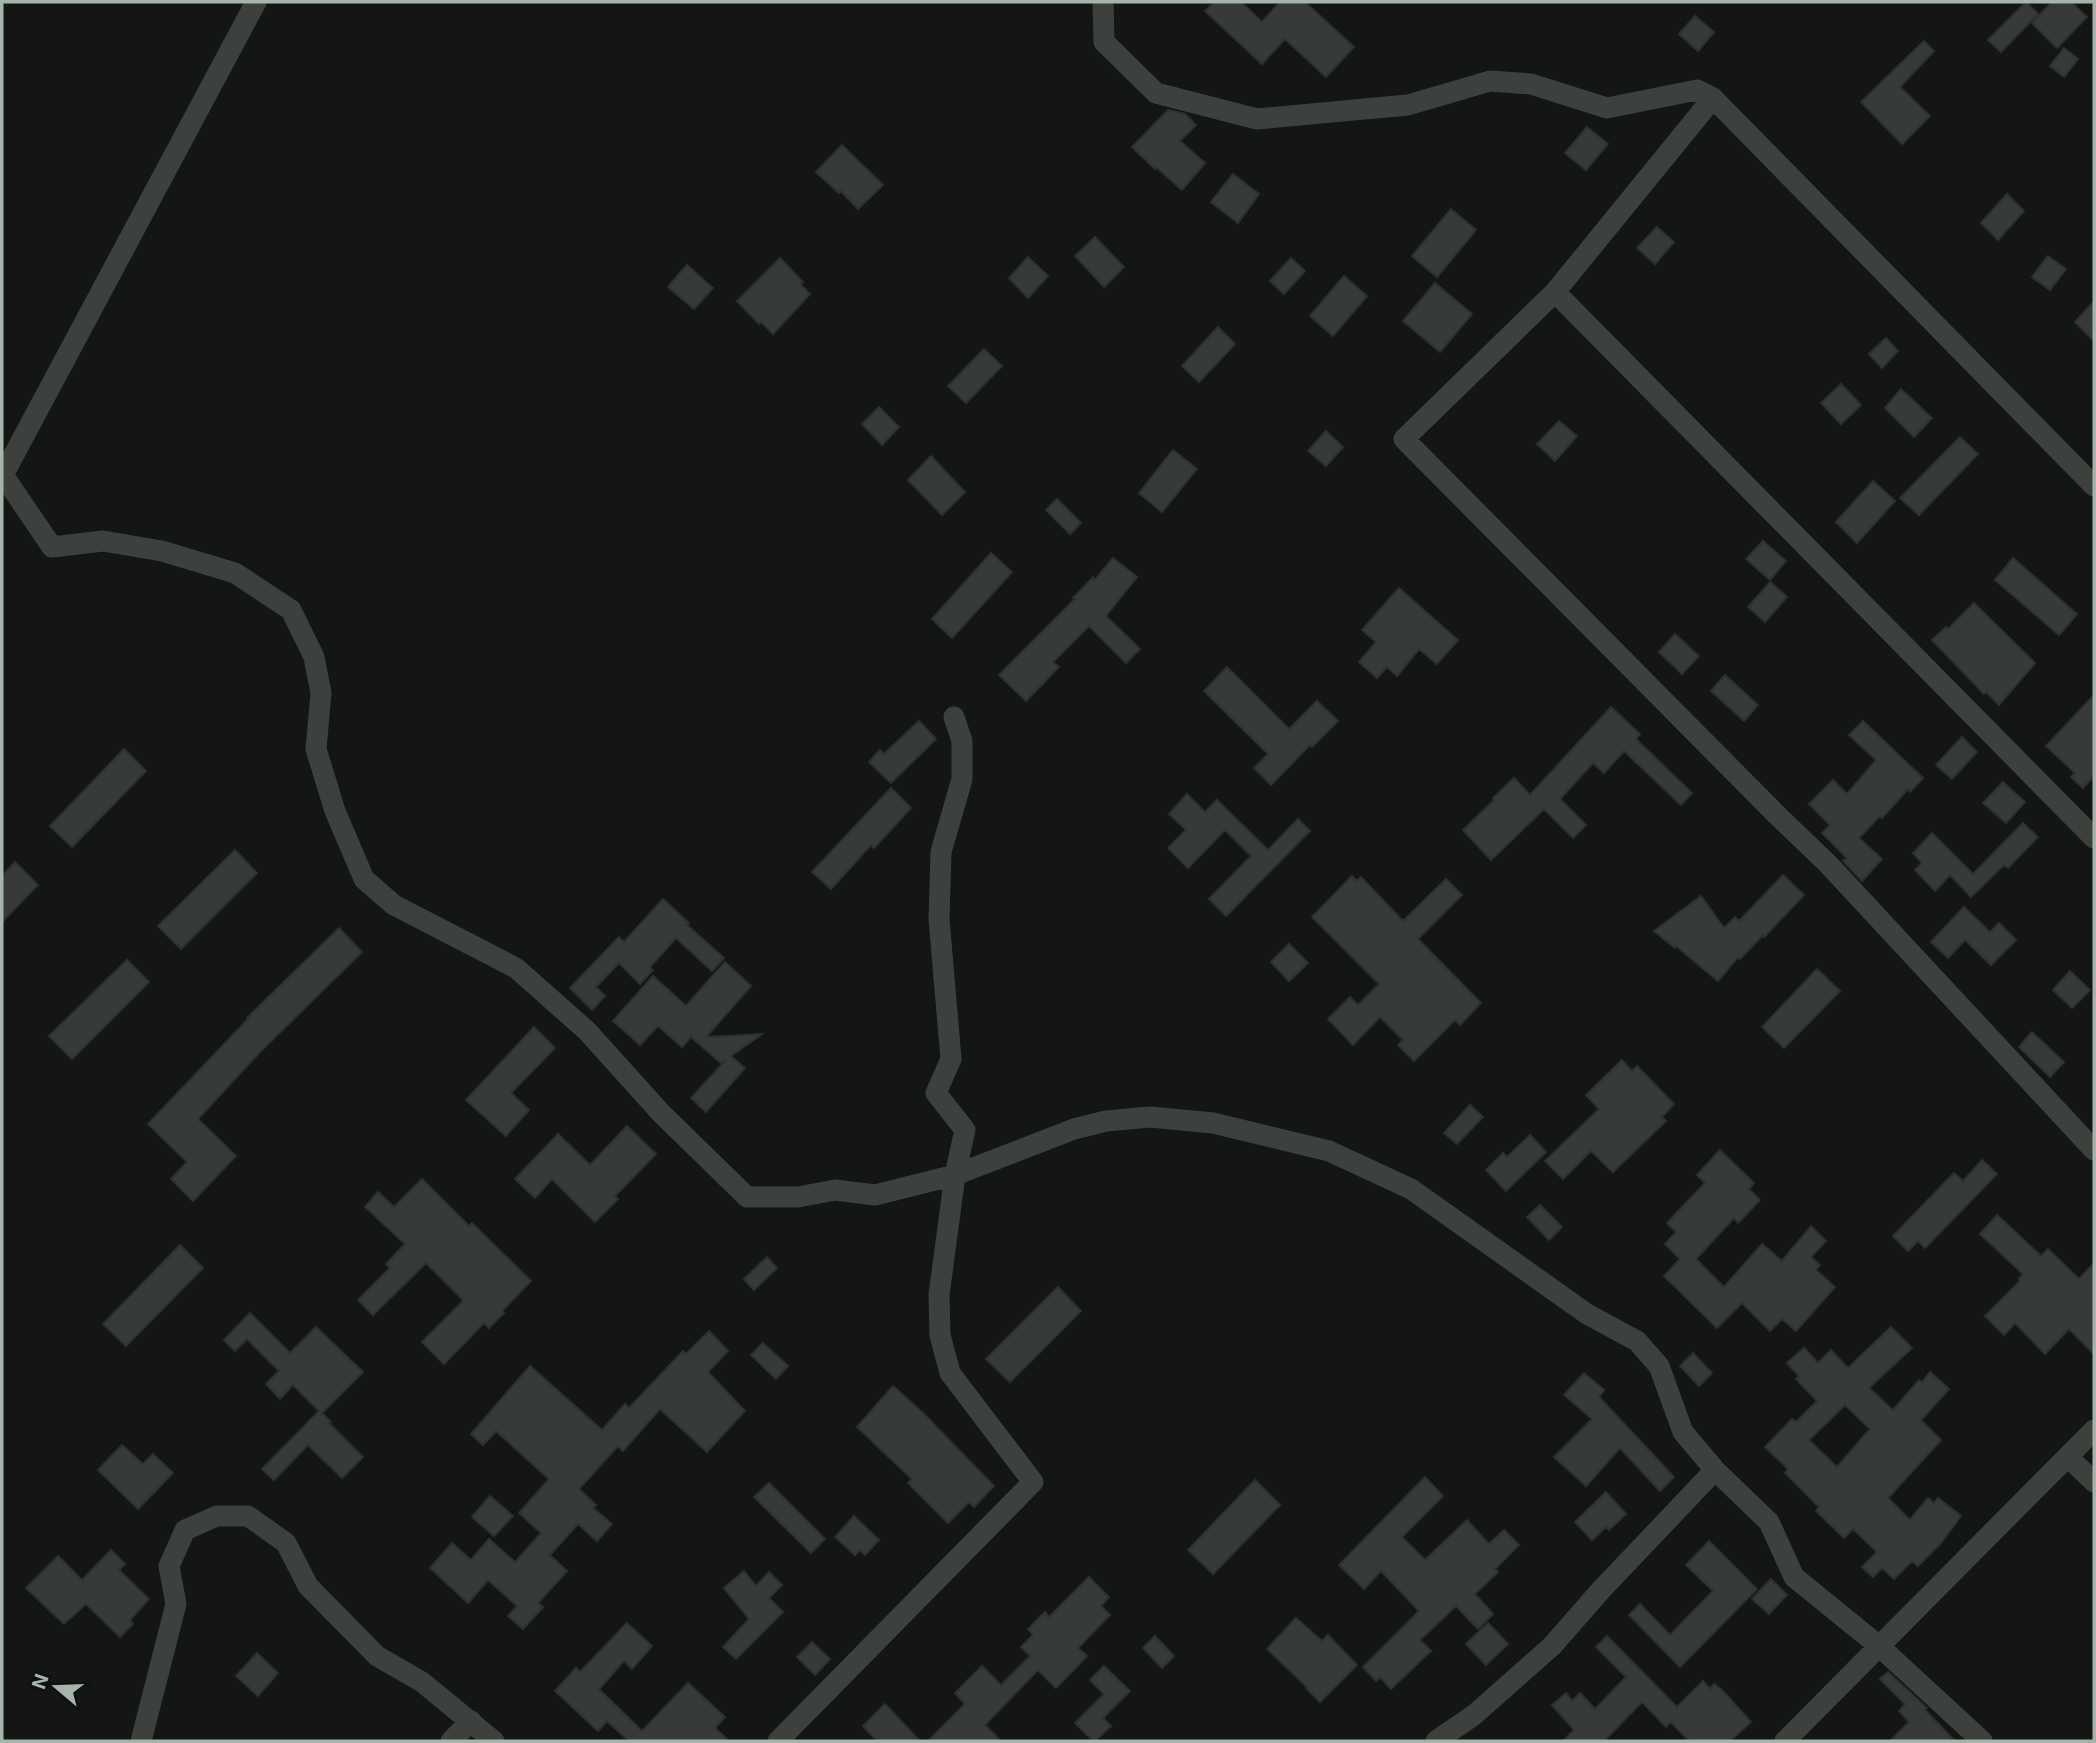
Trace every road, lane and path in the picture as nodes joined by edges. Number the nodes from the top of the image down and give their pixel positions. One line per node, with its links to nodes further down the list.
1 (256, 2): 5 (street)
2 (1103, 2): 3 (street)
3 (1713, 98): 4 (street); 6 (street)
4 (1555, 292): 8 (street); 9 (street)
5 (2, 476): 10 (street)
6 (2094, 486)
7 (954, 718): 10 (street)
8 (2094, 838)
9 (2094, 1150)
10 (956, 1175): 13 (street); 20 (street)
11 (2094, 1430): 12 (street)
12 (2068, 1457): 14 (street); 15 (street)
13 (1715, 1470): 15 (street); 21 (street)
14 (2094, 1482)
15 (1879, 1646): 22 (street); 23 (street)
16 (471, 1721): 17 (street); 18 (street); 19 (street)
17 (141, 1741)
18 (451, 1741)
19 (494, 1741)
20 (778, 1741)
21 (1436, 1741)
22 (1785, 1741)
23 (1982, 1741)

